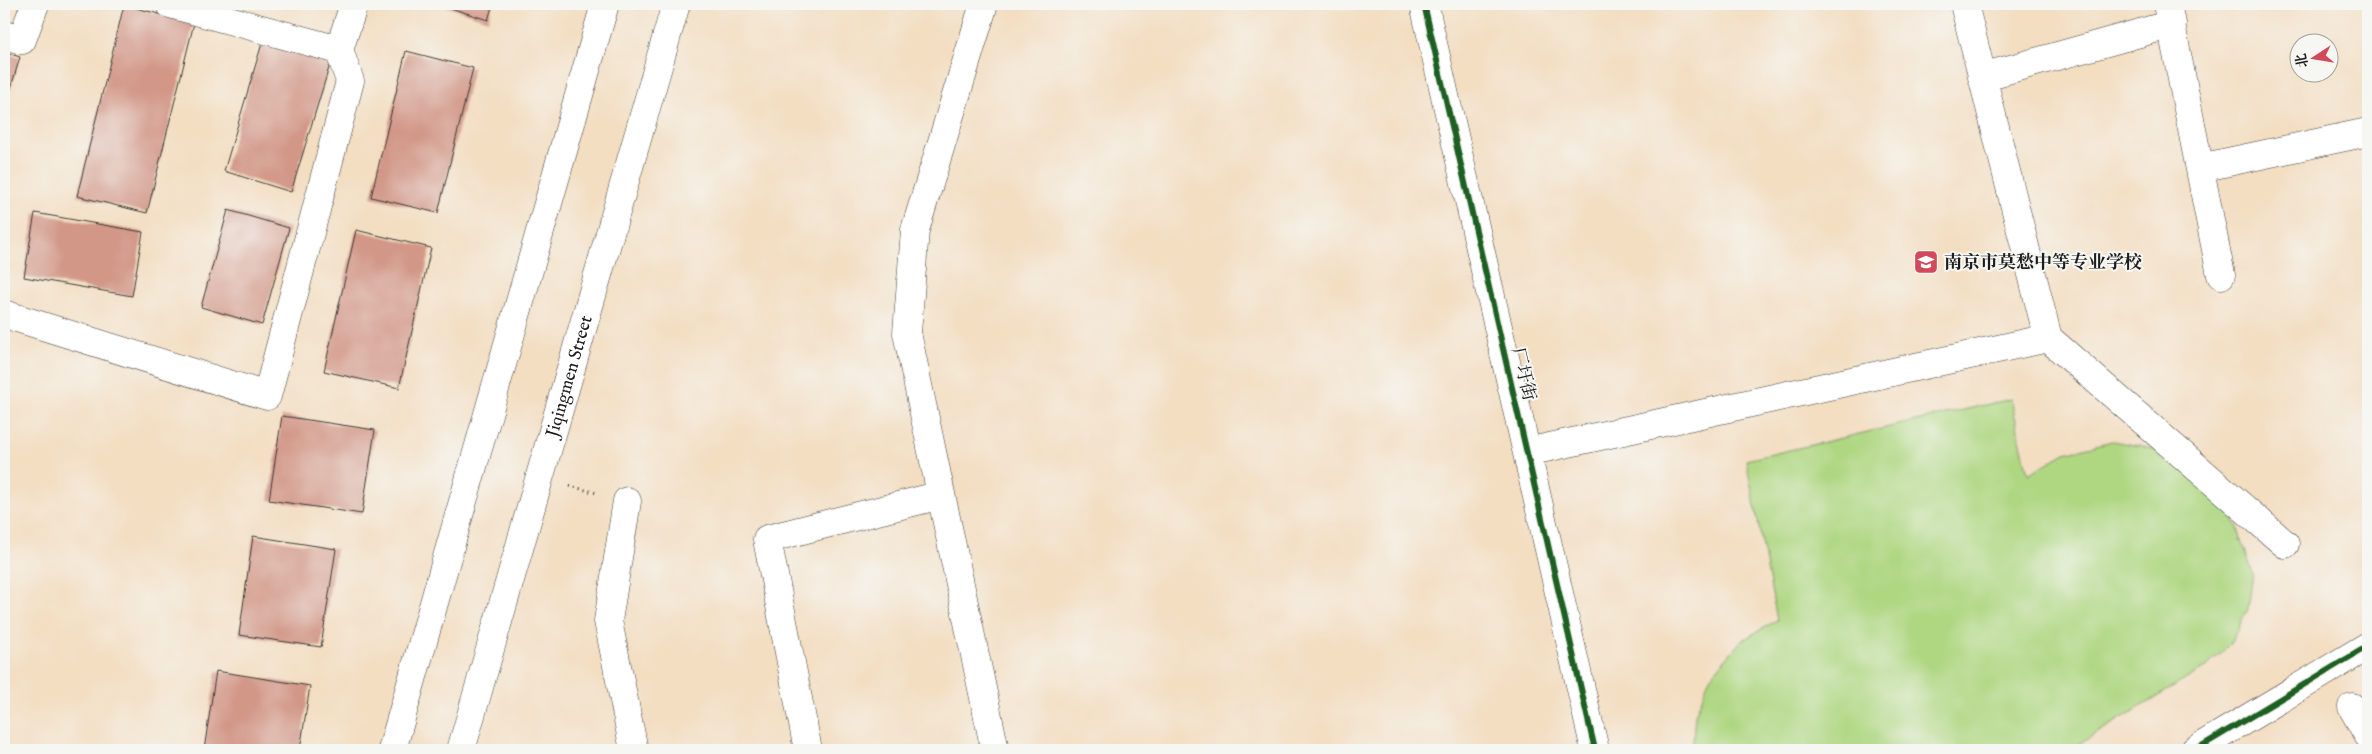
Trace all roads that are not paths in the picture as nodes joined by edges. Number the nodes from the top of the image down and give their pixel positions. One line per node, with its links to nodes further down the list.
1 (35, 4): 10 (main road)
2 (170, 4): 11 (main road)
3 (354, 4): 11 (main road)
4 (604, 4): 25 (main road)
5 (676, 4): 26 (main road, Jiqingmen Street)
6 (984, 4): 19 (main road)
7 (1424, 4): 18 (main road, 厂圩街)
8 (1964, 4): 12 (main road)
9 (2169, 14): 12 (main road); 14 (main road)
10 (4, 35)
11 (339, 50): 16 (main road)
12 (1982, 77): 17 (main road)
13 (2368, 132): 14 (main road)
14 (2200, 168): 15 (main road)
15 (2221, 275)
16 (4, 314)
17 (2048, 338): 18 (main road); 21 (main road)
18 (1527, 452): 30 (main road, 厂圩街)
19 (942, 495): 28 (main road); 29 (main road)
20 (627, 501): 27 (main road)
21 (2284, 544)
22 (2368, 646): 31 (main road)
23 (2352, 707): 24 (main road)
24 (2368, 735)
25 (392, 750)
26 (462, 750)
27 (634, 750)
28 (808, 750)
29 (996, 750)
30 (1595, 750)
31 (2194, 750)

